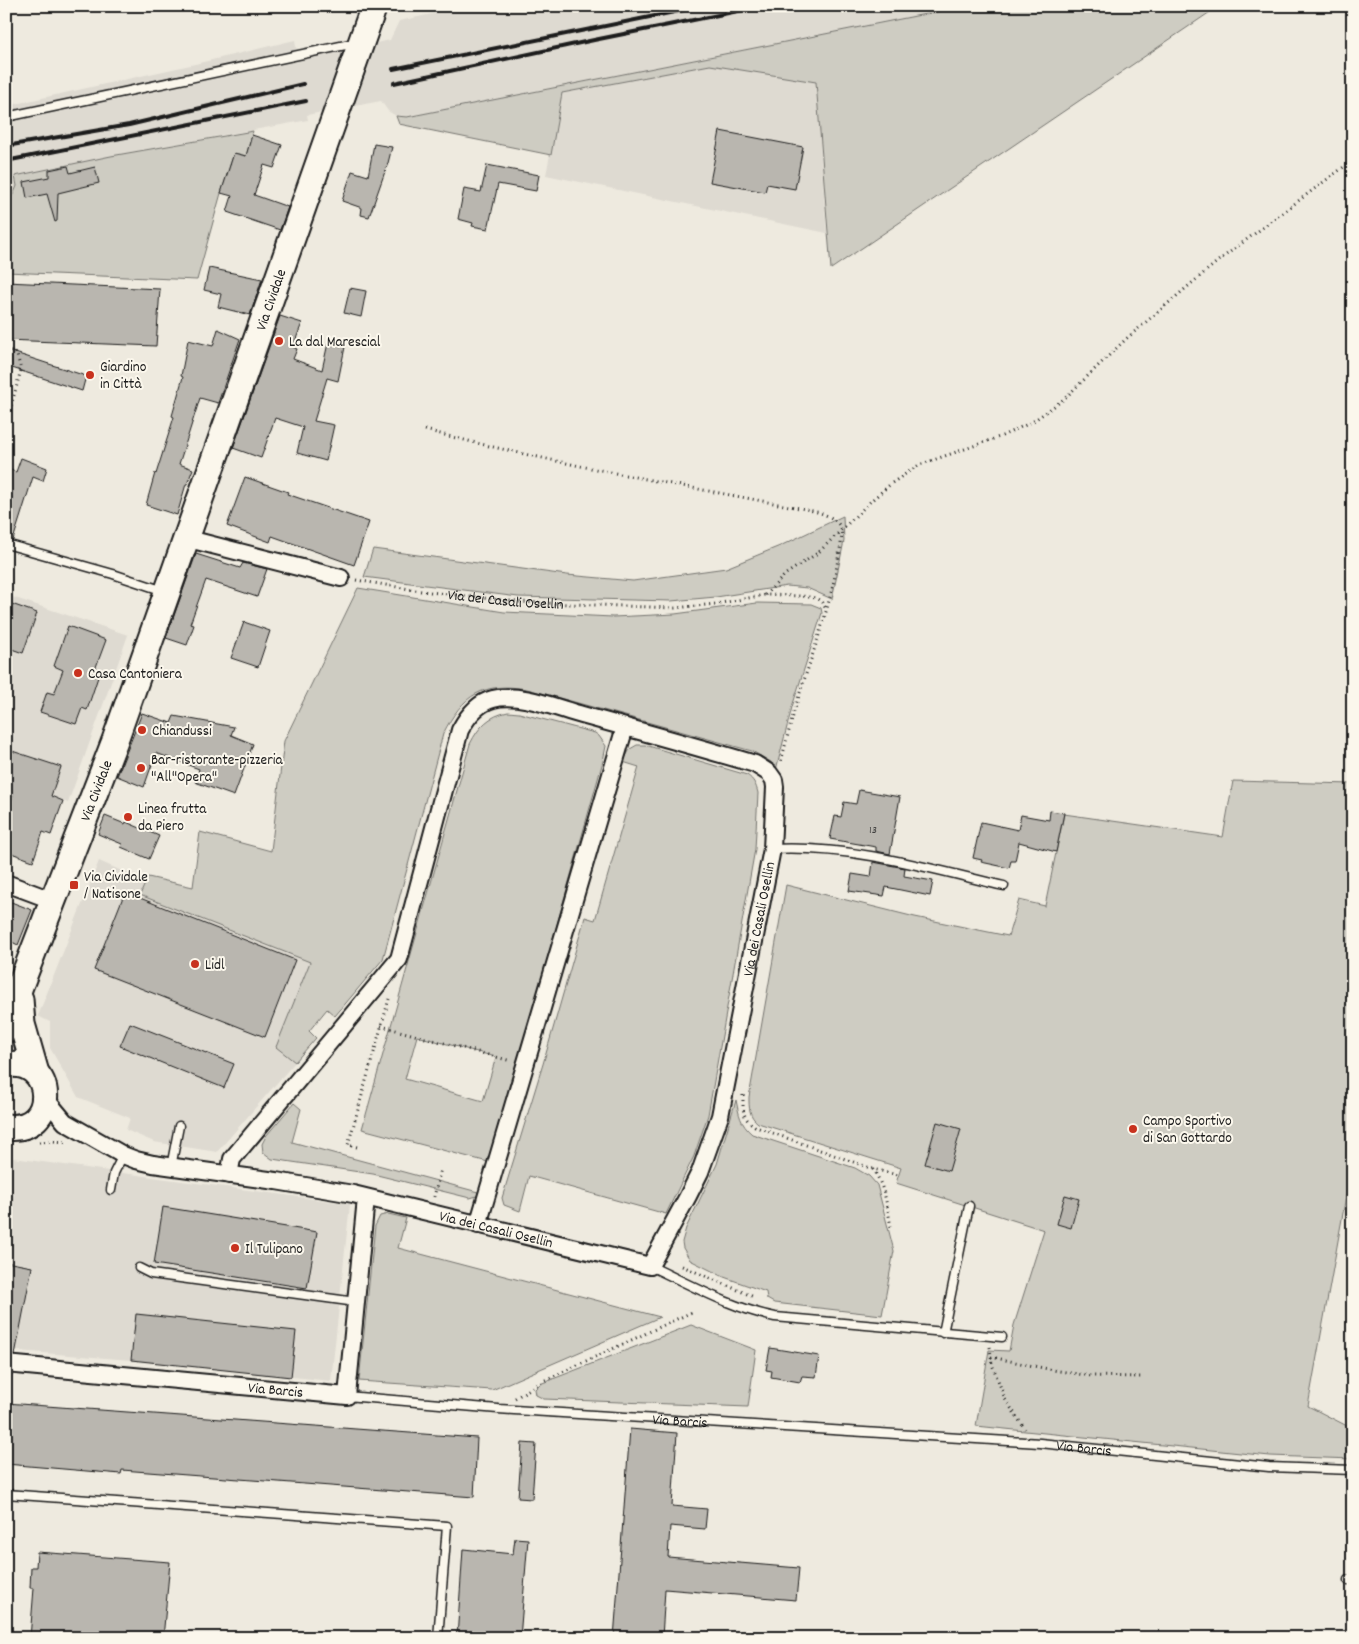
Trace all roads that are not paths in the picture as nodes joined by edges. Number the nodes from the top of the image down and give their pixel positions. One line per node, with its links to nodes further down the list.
1 (374, 6): 2 (main road, Via Cividale)
2 (362, 41): 3 (lane); 4 (main road, Via Cividale)
3 (6, 117)
4 (185, 538): 6 (street); 7 (main road, Via Cividale)
5 (6, 544): 7 (lane)
6 (341, 578)
7 (166, 591): 12 (main road, Via Cividale)
8 (625, 726): 9 (street, Via dei Casali Osellin); 23 (street); 27 (street)
9 (772, 850): 11 (lane); 28 (street, Via dei Casali Osellin)
10 (6, 883): 12 (street)
11 (1004, 886)
12 (54, 901): 13 (main road, Via Cividale)
13 (20, 986): 14 (main road, Via Cividale); 16 (main road, Via Cividale)
14 (6, 1030)
15 (6, 1065): 16 (main road)
16 (36, 1073): 17 (main road, Via Cividale)
17 (45, 1098): 18 (street, Via dei Casali Osellin); 20 (main road)
18 (65, 1122): 20 (street); 21 (street, Via dei Casali Osellin)
19 (179, 1126): 22 (lane)
20 (23, 1132)
21 (123, 1155): 22 (street, Via dei Casali Osellin); 24 (lane)
22 (171, 1167): 23 (street, Via dei Casali Osellin)
23 (229, 1175): 25 (street, Via dei Casali Osellin)
24 (111, 1190)
25 (366, 1198): 27 (street, Via dei Casali Osellin); 30 (street)
26 (969, 1206): 31 (lane)
27 (478, 1224): 28 (street, Via dei Casali Osellin)
28 (650, 1266): 31 (lane)
29 (139, 1268): 30 (lane)
30 (356, 1302): 34 (street)
31 (943, 1332): 32 (lane)
32 (1002, 1337)
33 (6, 1364): 34 (street, Via Barcis)
34 (347, 1396): 35 (lane, Via Barcis)
35 (1353, 1470)
36 (6, 1494): 37 (lane)
37 (438, 1638)

